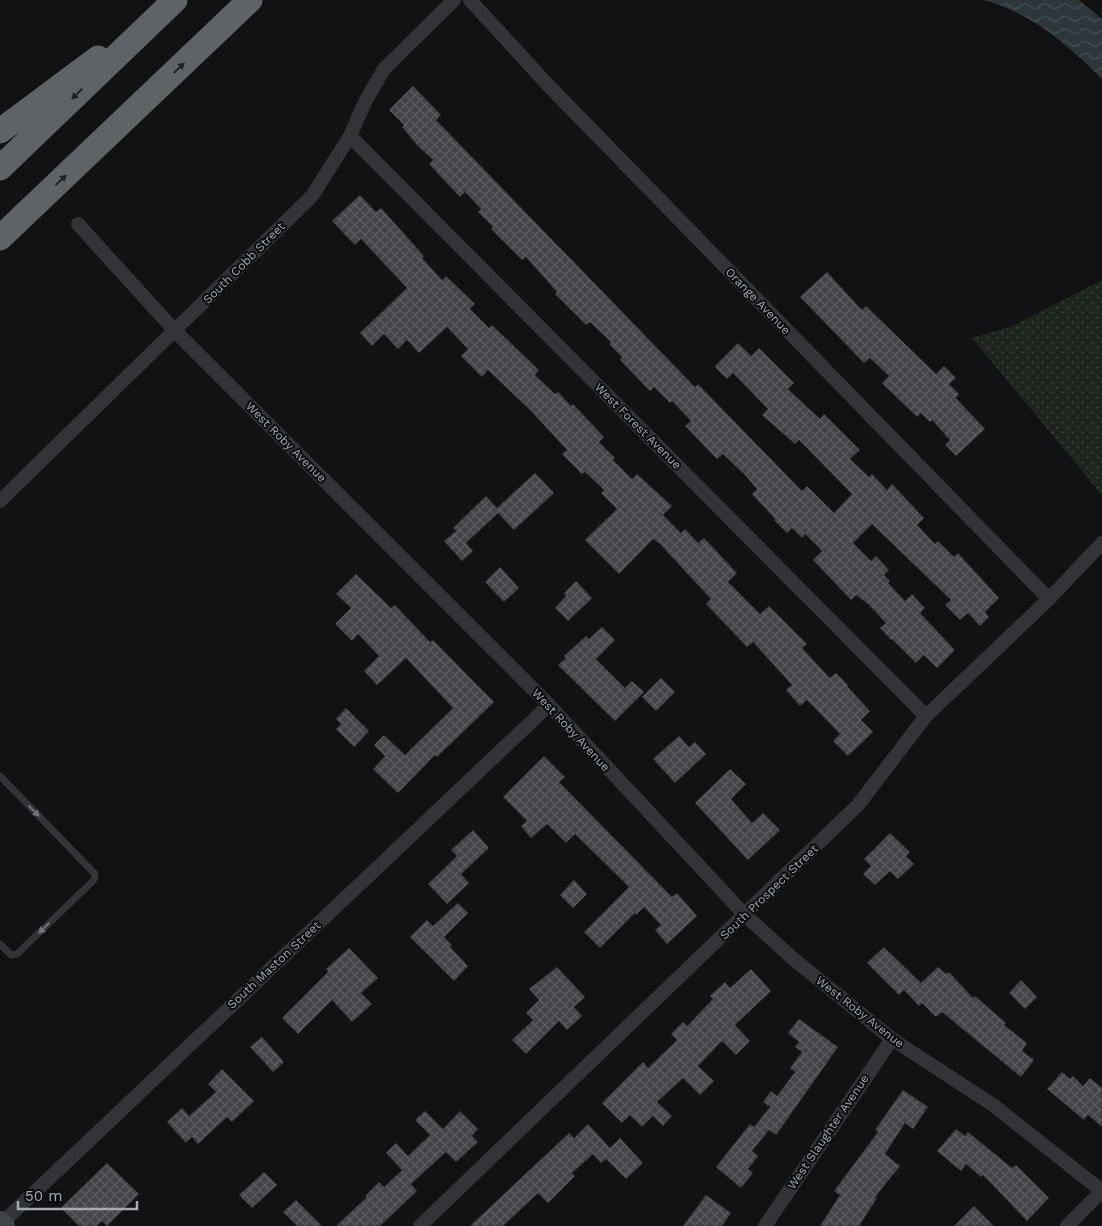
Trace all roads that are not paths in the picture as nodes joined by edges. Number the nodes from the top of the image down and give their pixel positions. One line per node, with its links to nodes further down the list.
1 (250, 0): 8 (highway, one-way to 1)
2 (454, 0): 6 (street, South Cobb Street)
3 (470, 0): 15 (street, Orange Avenue)
4 (169, 6): 5 (highway); 7 (highway, one-way to 7)
5 (0, 131)
6 (350, 136): 12 (street, South Cobb Street); 17 (street, West Forest Avenue)
7 (0, 168)
8 (38, 201): 10 (highway); 11 (highway)
9 (78, 224): 12 (street, West Roby Avenue)
10 (0, 238)
11 (0, 245)
12 (175, 331): 13 (street, South Cobb Street); 16 (street, West Roby Avenue)
13 (0, 501)
14 (1102, 543): 15 (street, South Prospect Street)
15 (1049, 599): 17 (street, South Prospect Street)
16 (549, 705): 19 (street, West Roby Avenue); 23 (street, South Maston Street)
17 (926, 716): 19 (street, South Prospect Street)
18 (0, 776): 20 (lane, one-way to 20)
19 (745, 914): 21 (street, West Roby Avenue); 24 (street, South Prospect Street)
20 (0, 944)
21 (892, 1039): 22 (street, West Roby Avenue); 25 (street, West Slaughter Avenue)
22 (1102, 1191): 26 (street)
23 (2, 1224)
24 (420, 1226)
25 (765, 1226)
26 (1067, 1226)

